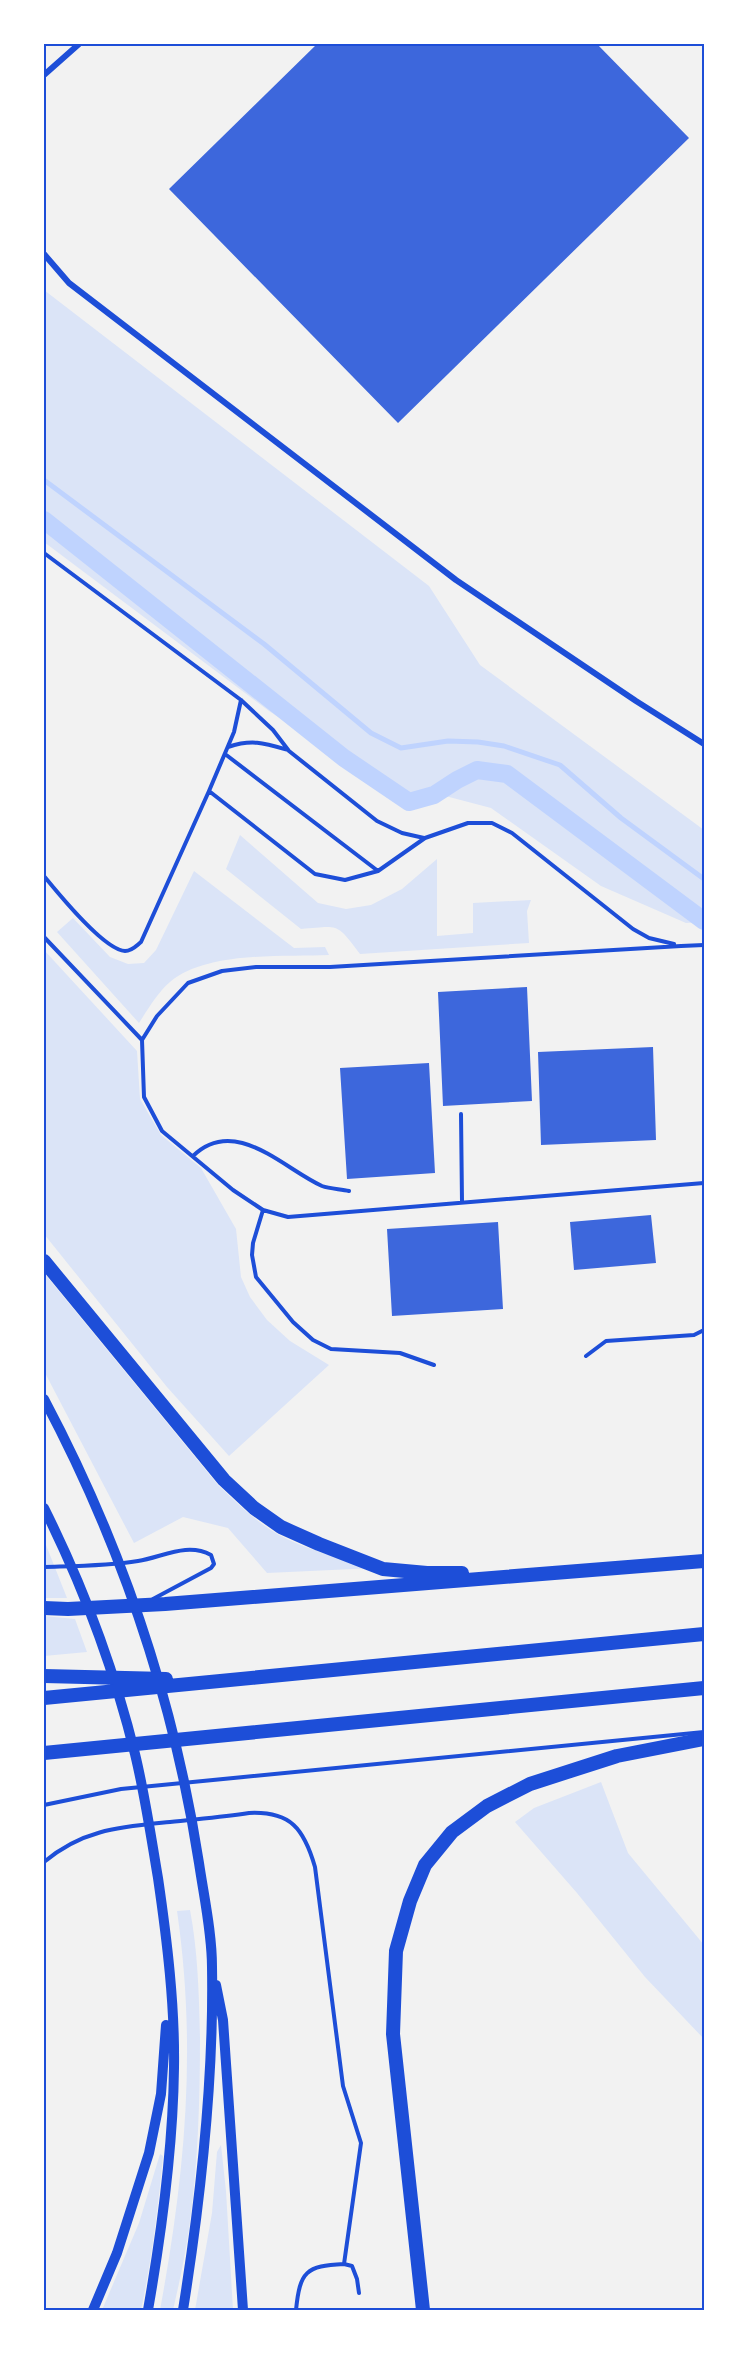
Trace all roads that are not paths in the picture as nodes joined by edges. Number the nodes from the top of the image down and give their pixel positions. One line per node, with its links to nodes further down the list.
1 (79, 44): 2 (street)
2 (44, 75)
3 (44, 254): 6 (street)
4 (44, 553): 5 (lane)
5 (242, 700): 7 (lane); 8 (lane)
6 (705, 744)
7 (228, 747): 8 (lane); 9 (lane)
8 (289, 751): 11 (lane)
9 (225, 754): 10 (lane); 12 (lane)
10 (209, 791): 12 (lane); 13 (lane)
11 (425, 838): 12 (lane); 15 (lane)
12 (378, 871)
13 (44, 876)
14 (44, 937): 17 (lane)
15 (681, 945): 16 (lane); 17 (lane)
16 (705, 945)
17 (142, 1040): 19 (lane)
18 (461, 1114): 22 (lane)
19 (193, 1156): 21 (lane); 23 (lane)
20 (705, 1183): 22 (lane)
21 (349, 1191)
22 (462, 1202): 23 (lane)
23 (263, 1210): 27 (lane)
24 (44, 1261): 32 (highway)
25 (705, 1330): 26 (lane)
26 (586, 1356)
27 (434, 1365)
28 (44, 1399): 47 (main road)
29 (44, 1508): 48 (main road)
30 (705, 1561): 32 (highway)
31 (44, 1567): 33 (lane)
32 (548, 1572): 33 (highway)
33 (142, 1605): 34 (highway)
34 (44, 1608)
35 (705, 1634): 37 (highway)
36 (44, 1676): 37 (highway)
37 (216, 1681): 39 (highway)
38 (705, 1688): 42 (highway)
39 (44, 1698)
40 (705, 1732): 43 (lane)
41 (705, 1739): 56 (highway)
42 (44, 1753)
43 (44, 1805)
44 (53, 1854): 45 (lane); 46 (lane); 49 (lane)
45 (44, 1855)
46 (44, 1862)
47 (212, 1964): 53 (main road); 54 (main road)
48 (169, 1971): 51 (main road); 52 (main road)
49 (344, 2264): 50 (lane); 55 (lane)
50 (359, 2293)
51 (93, 2310)
52 (148, 2310)
53 (183, 2310)
54 (243, 2310)
55 (296, 2310)
56 (423, 2310)

